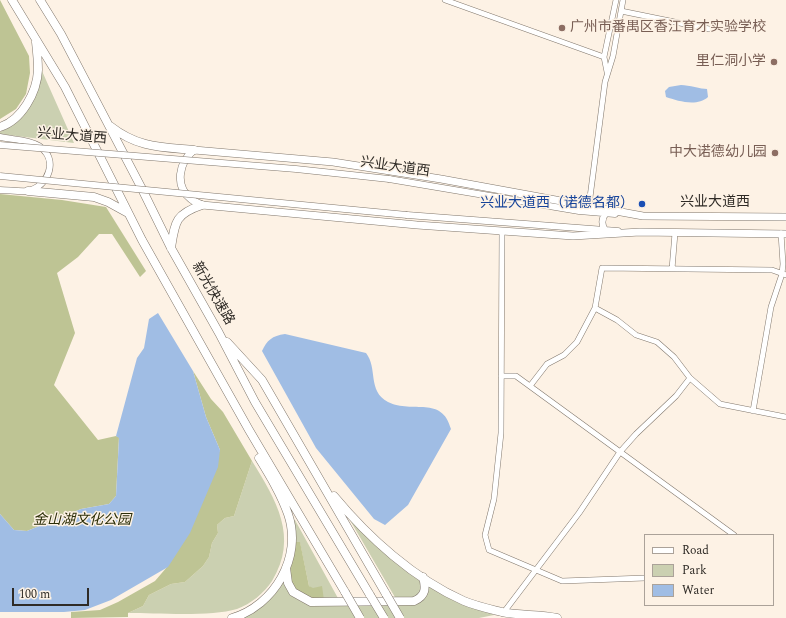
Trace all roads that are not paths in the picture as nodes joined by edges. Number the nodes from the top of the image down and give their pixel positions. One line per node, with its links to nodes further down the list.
1 (12, 0): 8 (highway)
2 (40, 0): 11 (highway, 新光快速路)
3 (445, 0): 9 (street)
4 (616, 0): 9 (street)
5 (623, 0): 6 (street)
6 (621, 12): 7 (street); 10 (street)
7 (709, 29)
8 (36, 39): 12 (highway); 22 (highway)
9 (604, 57): 10 (street)
10 (607, 73): 20 (street)
11 (108, 124): 15 (highway); 30 (highway, 新光快速路)
12 (0, 128)
13 (0, 137): 18 (street)
14 (0, 145): 21 (street, 兴业大道西, bridge)
15 (194, 150): 19 (main road); 20 (main road)
16 (0, 176): 25 (street, bridge)
17 (0, 190): 18 (street)
18 (28, 190): 22 (highway)
19 (202, 205): 26 (main road); 30 (highway)
20 (589, 205): 23 (main road)
21 (606, 213): 23 (street, 兴业大道西); 25 (street)
22 (128, 214): 35 (highway)
23 (643, 216): 24 (main road, 兴业大道西)
24 (786, 217)
25 (604, 230): 27 (street)
26 (502, 231): 27 (main road); 36 (street)
27 (640, 232): 28 (main road)
28 (675, 233): 29 (main road); 31 (street)
29 (784, 234): 32 (street)
30 (171, 248): 34 (highway, 新光快速路)
31 (672, 269): 32 (street); 33 (street)
32 (784, 274): 39 (street)
33 (595, 308): 37 (street); 38 (street)
34 (219, 333): 42 (highway); 51 (highway, 新光快速路, bridge)
35 (215, 369): 44 (highway); 50 (highway, bridge)
36 (501, 376): 38 (street); 45 (street)
37 (690, 378): 39 (street); 41 (street)
38 (530, 386): 41 (street)
39 (753, 411): 40 (street)
40 (786, 417)
41 (620, 452): 43 (street); 45 (street)
42 (321, 480): 46 (highway); 52 (highway, bridge)
43 (733, 534)
44 (286, 568): 46 (highway); 49 (highway)
45 (536, 570): 47 (street); 48 (street)
46 (423, 577): 48 (highway)
47 (644, 578)
48 (504, 612): 53 (highway)
49 (232, 618)
50 (360, 618)
51 (384, 618)
52 (400, 618)
53 (557, 618)

